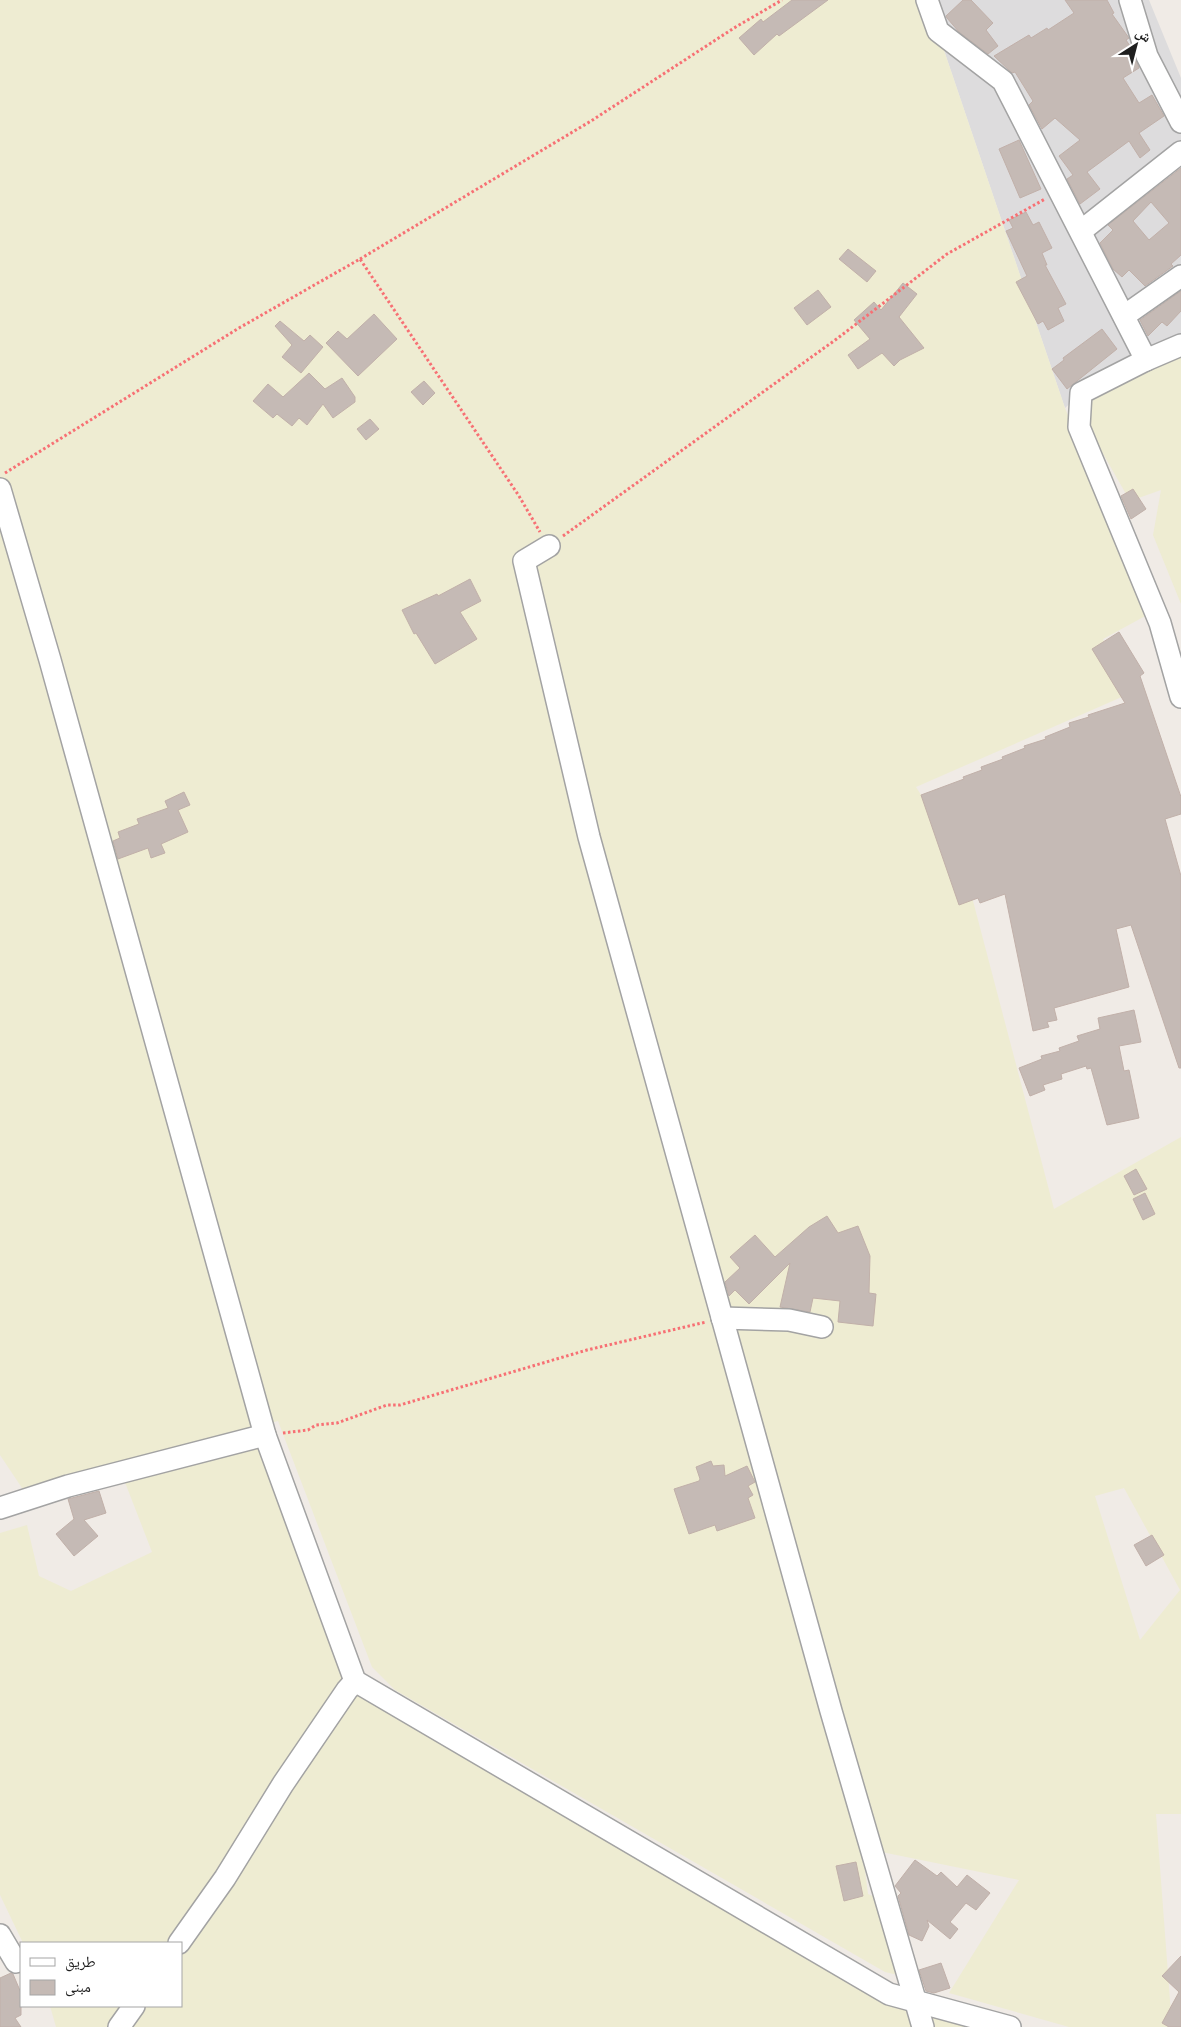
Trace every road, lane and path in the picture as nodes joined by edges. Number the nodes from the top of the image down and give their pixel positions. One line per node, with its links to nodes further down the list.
1 (782, 0): 8 (path)
2 (928, 0): 6 (street)
3 (1130, 0): 4 (street)
4 (1181, 122)
5 (1181, 152): 7 (street)
6 (1060, 191): 7 (street); 15 (path)
7 (1081, 231): 10 (street)
8 (360, 259): 13 (path); 15 (path)
9 (1181, 276): 10 (street)
10 (1124, 316): 12 (street)
11 (1181, 345): 12 (street)
12 (1146, 360): 16 (street)
13 (0, 476)
14 (0, 489): 19 (street)
15 (549, 546): 17 (street)
16 (1181, 698)
17 (722, 1318): 18 (street); 19 (path); 25 (street)
18 (822, 1327)
19 (265, 1434): 20 (street); 21 (street)
20 (0, 1508)
21 (355, 1681): 23 (street); 25 (street)
22 (0, 1935): 24 (street)
23 (180, 1942)
24 (16, 1962)
25 (917, 2002): 28 (street); 29 (street)
26 (133, 2007): 27 (street)
27 (119, 2027)
28 (923, 2027)
29 (1010, 2027)

